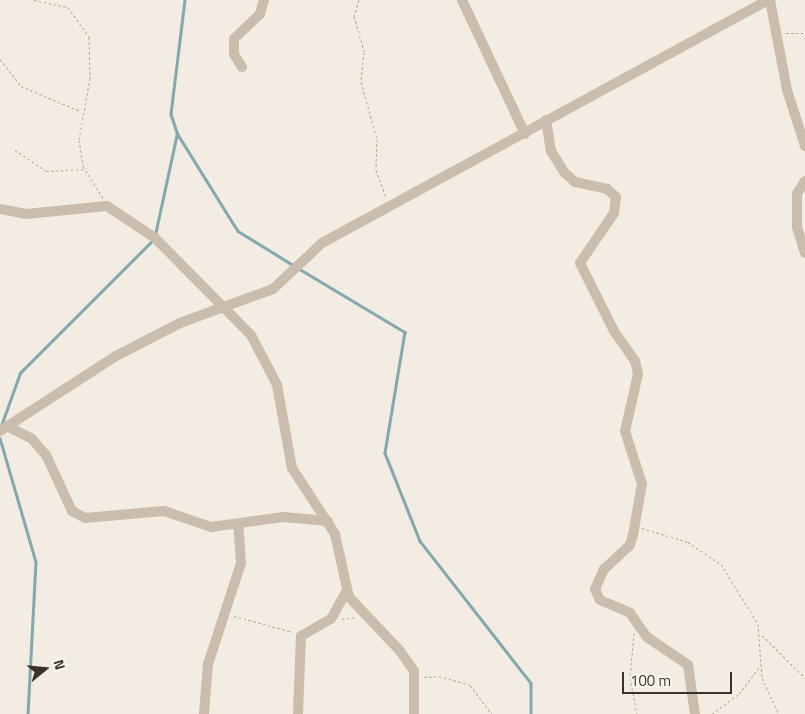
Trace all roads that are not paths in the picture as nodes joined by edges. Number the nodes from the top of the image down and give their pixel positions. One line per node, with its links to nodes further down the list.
1 (264, 0): 4 (street)
2 (462, 0): 6 (street)
3 (769, 0): 5 (street); 7 (street)
4 (242, 67)
5 (546, 120): 6 (street); 19 (street)
6 (525, 134): 11 (street)
7 (805, 146)
8 (805, 181): 10 (street)
9 (0, 209): 11 (street)
10 (805, 253)
11 (222, 306): 12 (street); 13 (street)
12 (3, 428): 14 (street)
13 (328, 522): 14 (street); 15 (street)
14 (238, 524): 16 (street)
15 (347, 590): 17 (street); 18 (street)
16 (204, 714)
17 (298, 714)
18 (414, 714)
19 (695, 714)

